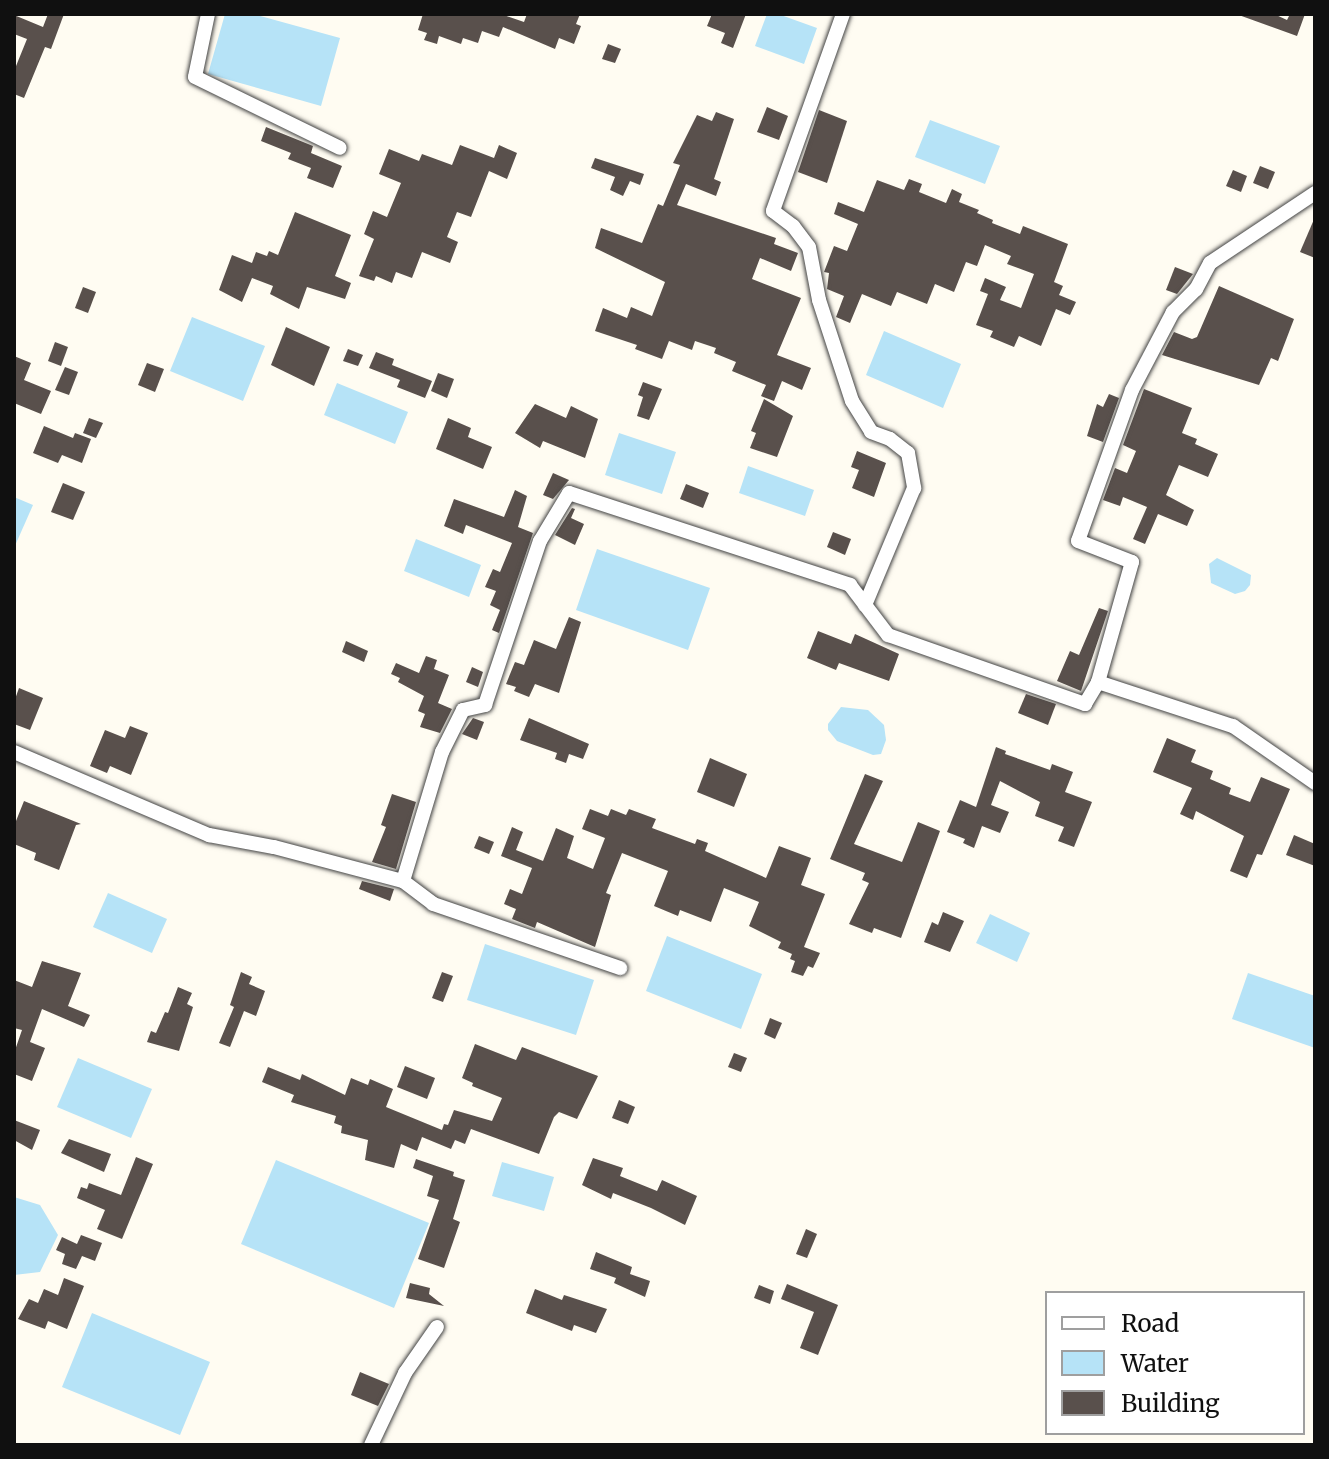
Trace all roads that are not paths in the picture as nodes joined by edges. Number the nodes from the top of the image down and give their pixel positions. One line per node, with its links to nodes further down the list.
1 (208, 14): 3 (street)
2 (843, 14): 5 (street)
3 (340, 148)
4 (1315, 193): 6 (street)
5 (865, 605): 6 (street); 9 (street)
6 (1098, 682): 8 (street)
7 (14, 752): 9 (street)
8 (1315, 783)
9 (403, 881): 10 (street)
10 (620, 968)
11 (437, 1327): 12 (street)
12 (371, 1445)

